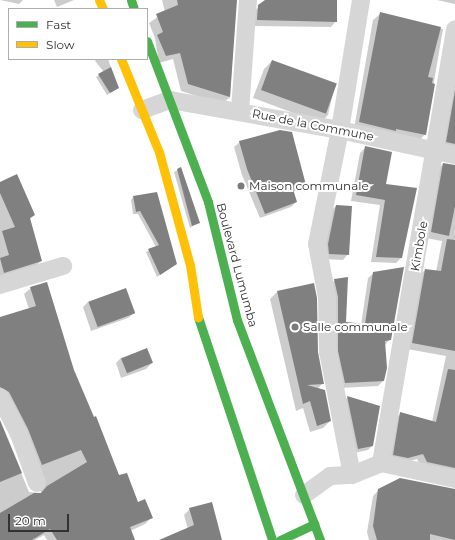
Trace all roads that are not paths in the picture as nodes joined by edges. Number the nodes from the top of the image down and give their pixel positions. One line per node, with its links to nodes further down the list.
1 (248, 0): 8 (street)
2 (361, 0): 9 (street)
3 (455, 29): 10 (street, Kimbole)
4 (148, 44): 6 (highway, Boulevard Lumumba)
5 (121, 60): 7 (highway)
6 (170, 100): 7 (street); 8 (street, Rue de la Commune); 19 (highway, Boulevard Lumumba)
7 (142, 110): 21 (highway)
8 (240, 111): 9 (street, Rue de la Commune)
9 (340, 130): 10 (street, Rue de la Commune); 16 (street)
10 (435, 149): 11 (street, Rue de la Commune); 15 (street, Kimbole)
11 (455, 155)
12 (63, 266): 13 (street)
13 (0, 285)
14 (0, 397): 18 (street)
15 (381, 463): 16 (street); 17 (street)
16 (352, 475): 19 (street)
17 (455, 479)
18 (37, 483)
19 (304, 495): 20 (highway, Boulevard Lumumba)
20 (315, 524): 22 (highway); 23 (highway, Boulevard Lumumba)
21 (272, 540)
22 (280, 540)
23 (320, 540)

